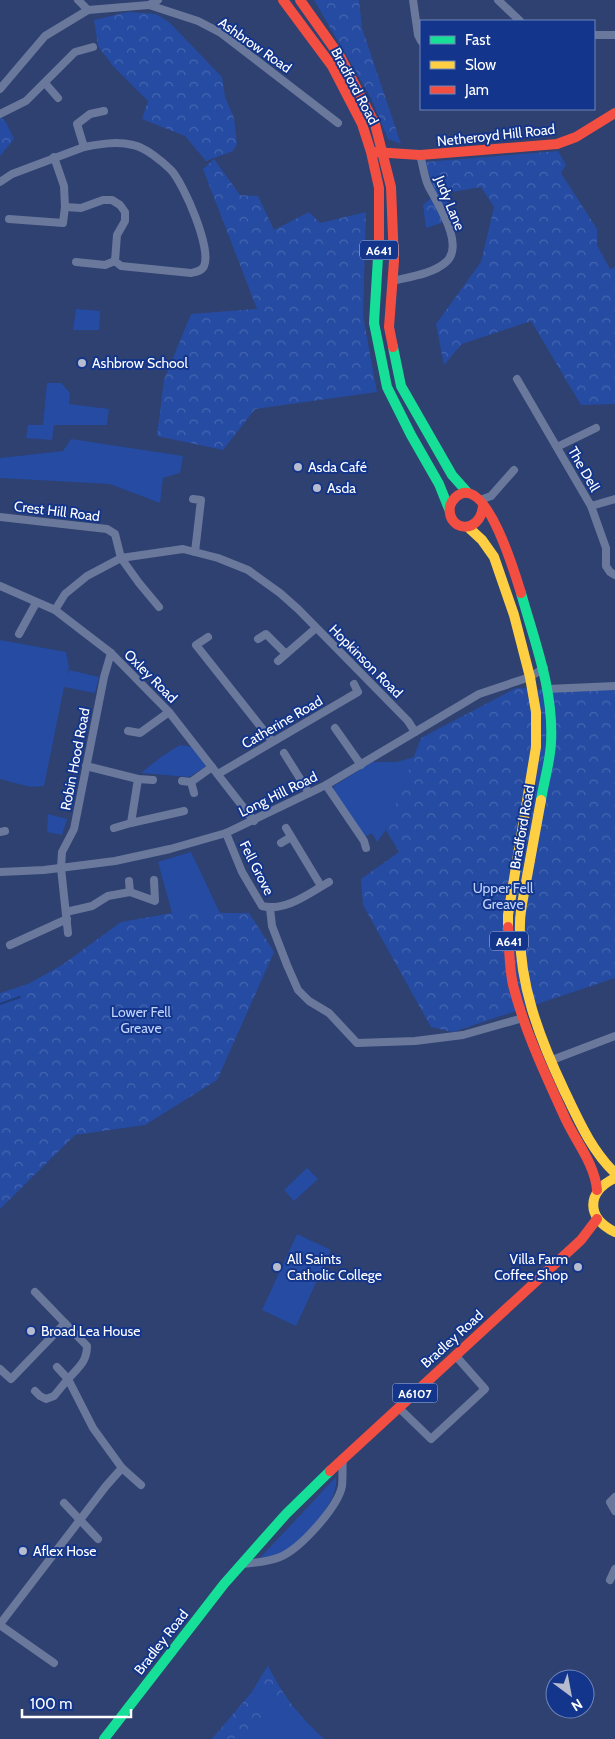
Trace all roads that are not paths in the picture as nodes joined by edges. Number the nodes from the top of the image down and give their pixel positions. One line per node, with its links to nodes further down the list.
1 (78, 0): 8 (street)
2 (158, 0): 7 (street, Ashbrow Road)
3 (283, 0): 22 (main road, Bradford Road / A641)
4 (300, 0): 23 (main road, Bradford Road / A641)
5 (414, 0): 12 (street)
6 (498, 0): 9 (street)
7 (149, 5): 8 (street, Ashbrow Road); 20 (street, Ashbrow Road)
8 (88, 10): 15 (street, Ashbrow Road)
9 (519, 20)
10 (595, 35): 11 (street)
11 (615, 35)
12 (420, 39)
13 (93, 47): 14 (street)
14 (45, 83): 16 (street); 19 (street)
15 (0, 89)
16 (58, 98)
17 (104, 111): 21 (street)
18 (615, 113): 24 (main road, Netheroyd Hill Road)
19 (0, 114)
20 (338, 123)
21 (84, 147): 25 (street); 31 (street)
22 (371, 152): 23 (main road, Netheroyd Hill Road); 28 (main road, Bradford Road / A641)
23 (384, 153): 24 (main road, Netheroyd Hill Road); 27 (main road, Bradford Road / A641)
24 (420, 155): 33 (street, Judy Lane)
25 (54, 157): 26 (street); 29 (street)
26 (0, 182)
27 (391, 187): 28 (main road); 33 (main road, Bradford Road / A641)
28 (378, 188): 43 (main road, Bradford Road / A641)
29 (65, 207): 30 (street); 31 (street)
30 (9, 219)
31 (115, 261): 32 (street)
32 (76, 262)
33 (392, 282): 38 (main road, Bradford Road / A641)
34 (516, 379): 36 (street, The Dell)
35 (596, 428): 36 (street)
36 (556, 447): 42 (street, The Dell)
37 (514, 470): 41 (street)
38 (468, 493): 41 (main road, Bradford Road); 43 (main road)
39 (201, 499): 46 (street)
40 (615, 499): 42 (street)
41 (481, 503): 45 (main road); 60 (main road, Bradford Road / A641)
42 (591, 506): 48 (street, The Dell)
43 (449, 509): 45 (main road, Bradford Road)
44 (0, 517): 47 (street, Crest Hill Road)
45 (468, 527): 61 (main road, Bradford Road / A641)
46 (195, 552): 47 (street, Hopkinson Road); 53 (street, Hopkinson Road)
47 (122, 558): 51 (street, Crest Hill Road); 52 (street, Hopkinson Road)
48 (615, 575)
49 (0, 586): 50 (street, Oxley Road)
50 (36, 602): 52 (street, Oxley Road); 54 (street)
51 (160, 607)
52 (55, 610): 57 (street, Oxley Road)
53 (313, 625): 58 (street); 63 (street, Hopkinson Road)
54 (19, 634)
55 (208, 637): 71 (street)
56 (258, 638): 58 (street)
57 (111, 653): 67 (street, Oxley Road); 74 (street, Robin Hood Road)
58 (286, 654): 59 (street)
59 (278, 661)
60 (544, 668): 61 (street, Long Hill Road); 65 (main road, Bradford Road / A641)
61 (530, 676): 70 (street, Long Hill Road); 100 (main road, Bradford Road / A641)
62 (354, 684): 66 (street)
63 (371, 684): 66 (street, Catherine Road); 70 (street, Hopkinson Road)
64 (615, 686): 65 (street)
65 (547, 689): 102 (main road, Bradford Road / A641)
66 (358, 692): 71 (street, Catherine Road)
67 (169, 712): 69 (street); 75 (street, Oxley Road)
68 (335, 728): 73 (street)
69 (128, 731)
70 (415, 732): 73 (street, Long Hill Road)
71 (272, 741): 76 (street, Catherine Road)
72 (284, 753): 81 (street)
73 (361, 765): 79 (street, Long Hill Road)
74 (86, 766): 77 (street); 91 (street, Robin Hood Road)
75 (212, 767): 76 (street, Oxley Road); 80 (street)
76 (218, 774): 83 (street, Oxley Road)
77 (138, 779): 78 (street); 84 (street)
78 (153, 780)
79 (326, 785): 81 (street, Long Hill Road); 88 (street)
80 (194, 792)
81 (310, 794): 83 (street, Long Hill Road)
82 (184, 811): 84 (street)
83 (254, 821): 87 (street, Long Hill Road)
84 (131, 823): 85 (street)
85 (114, 828)
86 (286, 828): 89 (street, Fell Grove)
87 (226, 833): 91 (street, Long Hill Road); 96 (street, Fell Grove)
88 (372, 835)
89 (291, 837): 90 (street); 96 (street, Fell Grove)
90 (281, 843)
91 (60, 868): 92 (street, Long Hill Road); 97 (street)
92 (0, 872)
93 (154, 880): 95 (street)
94 (129, 881): 95 (street)
95 (130, 892): 97 (street)
96 (270, 908): 100 (street, Fell Grove)
97 (66, 916): 98 (street); 99 (street)
98 (68, 933)
99 (10, 945)
100 (523, 1018): 105 (main road, Bradford Road / A641)
101 (615, 1036): 102 (street)
102 (552, 1060): 103 (main road, Bradford Road / A641)
103 (615, 1172)
104 (615, 1178): 105 (main road)
105 (597, 1190): 106 (main road, A641)
106 (597, 1219): 107 (main road); 108 (main road, Bradley Road / A6107)
107 (610, 1230): 108 (main road, Bradley Road / A6107)
108 (581, 1240): 111 (main road, Bradley Road / A6107)
109 (35, 1292): 110 (street)
110 (65, 1323): 113 (street); 114 (street)
111 (455, 1356): 116 (main road, Bradley Road / A6107); 116 (street)
112 (57, 1367): 114 (street)
113 (0, 1369)
114 (68, 1379): 115 (street); 118 (street)
115 (35, 1391)
116 (398, 1408): 117 (main road, Bradley Road / A6107)
117 (343, 1458): 125 (main road, Bradley Road / A6107); 125 (street)
118 (122, 1468): 119 (street); 123 (street)
119 (141, 1485)
120 (615, 1497): 122 (street)
121 (64, 1503): 123 (street)
122 (615, 1511)
123 (80, 1520): 124 (street); 128 (street)
124 (98, 1539)
125 (242, 1564): 130 (main road, Bradley Road / A6107)
126 (615, 1569): 127 (street)
127 (610, 1580)
128 (0, 1625): 129 (street)
129 (54, 1663)
130 (104, 1739)

